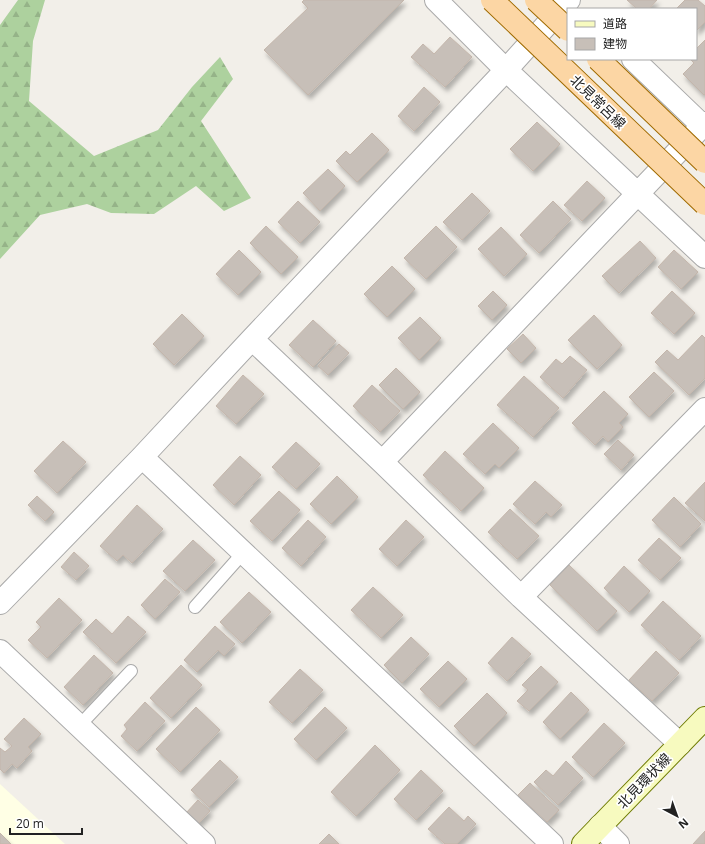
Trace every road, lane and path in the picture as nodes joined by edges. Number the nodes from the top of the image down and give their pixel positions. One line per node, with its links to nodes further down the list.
1 (436, 0): 9 (street)
2 (492, 0): 13 (main road, 北見常呂線, bridge)
3 (536, 0): 6 (main road, bridge)
4 (570, 0): 5 (street); 9 (street)
5 (579, 8)
6 (567, 29)
7 (599, 60): 11 (main road, bridge)
8 (633, 60): 10 (street)
9 (506, 70): 12 (street); 15 (street)
10 (704, 126): 12 (street)
11 (705, 162)
12 (638, 195): 14 (street); 18 (street)
13 (705, 204)
14 (705, 257)
15 (252, 339): 17 (street); 18 (street)
16 (705, 409): 20 (street)
17 (142, 457): 19 (street); 21 (street)
18 (382, 462): 20 (street)
19 (243, 553): 22 (lane); 30 (street)
20 (521, 597): 27 (street)
21 (0, 603)
22 (195, 607)
23 (0, 650): 26 (street)
24 (131, 671): 26 (lane)
25 (705, 718): 27 (main road, 北見環状線)
26 (79, 726): 29 (street)
27 (680, 744): 28 (main road, 北見環状線)
28 (600, 826): 31 (main road, 北見環状線); 32 (street)
29 (204, 844)
30 (552, 844)
31 (583, 844)
32 (618, 844)

